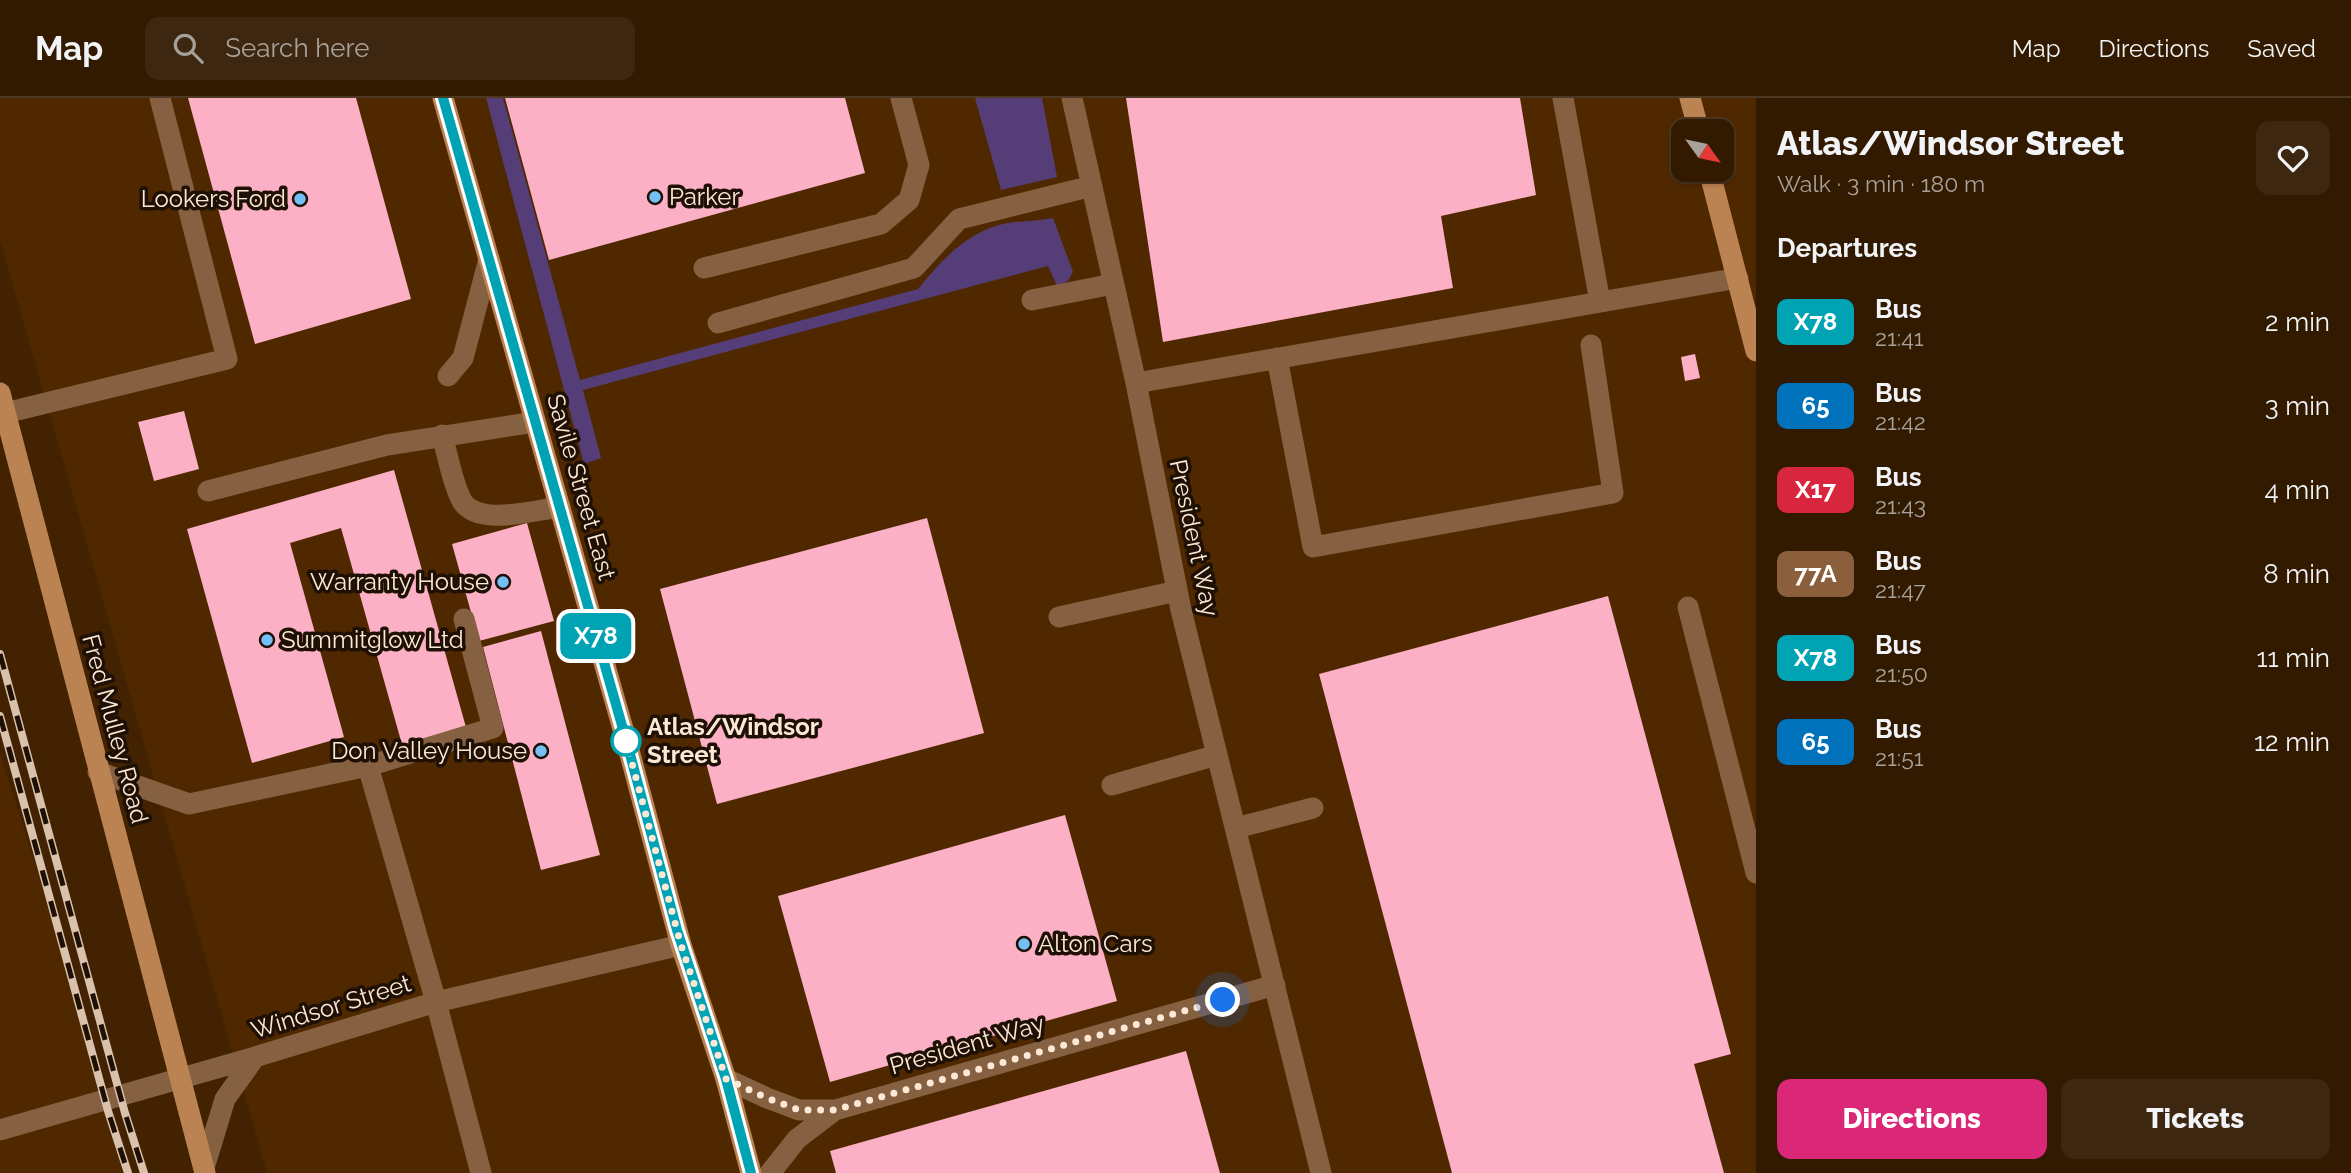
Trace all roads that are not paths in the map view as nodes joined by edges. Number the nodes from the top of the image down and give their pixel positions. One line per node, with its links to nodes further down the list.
1 (160, 98): 22 (street)
2 (443, 98): 10 (main road, Savile Street East)
3 (901, 98): 11 (street)
4 (1072, 98): 9 (street, President Way)
5 (1563, 98): 15 (street)
6 (1690, 98): 7 (main road)
7 (1696, 119)
8 (1712, 182): 12 (main road)
9 (1092, 186): 13 (street, President Way); 16 (street)
10 (489, 259): 20 (street); 23 (main road, Savile Street East)
11 (704, 268)
12 (1738, 278): 15 (street); 18 (main road)
13 (1113, 284): 14 (street); 21 (street, President Way)
14 (1032, 300)
15 (1600, 302): 19 (street)
16 (718, 323)
17 (1591, 345): 19 (street)
18 (1756, 351)
19 (1278, 358): 21 (street)
20 (449, 376)
21 (1136, 383): 27 (street, President Way)
22 (3, 403): 33 (main road, Fred Mulley Road)
23 (535, 422): 24 (street); 26 (main road, Savile Street East)
24 (442, 435): 25 (street); 26 (street)
25 (208, 491)
26 (560, 507): 38 (main road, Savile Street East)
27 (1177, 591): 29 (street); 31 (street, President Way)
28 (1688, 607): 37 (street)
29 (1059, 617)
30 (464, 619): 32 (street)
31 (1217, 755): 34 (street); 36 (street, President Way)
32 (368, 766): 33 (street); 40 (street)
33 (98, 772): 42 (main road, Fred Mulley Road)
34 (1112, 785)
35 (1313, 808): 36 (street)
36 (1236, 828): 39 (street, President Way)
37 (1756, 873)
38 (681, 945): 40 (street, Windsor Street); 43 (main road, Savile Street East)
39 (1275, 985): 44 (street, President Way); 50 (street, President Way)
40 (436, 1002): 41 (street, Windsor Street); 47 (street)
41 (255, 1058): 42 (street, Windsor Street); 46 (street)
42 (182, 1077): 45 (street, Windsor Street); 46 (main road, Fred Mulley Road)
43 (726, 1079): 44 (street, President Way); 48 (main road, Savile Street East)
44 (835, 1110): 49 (street, President Way)
45 (0, 1130)
46 (205, 1170)
47 (481, 1173)
48 (751, 1173)
49 (770, 1173)
50 (1321, 1173)

